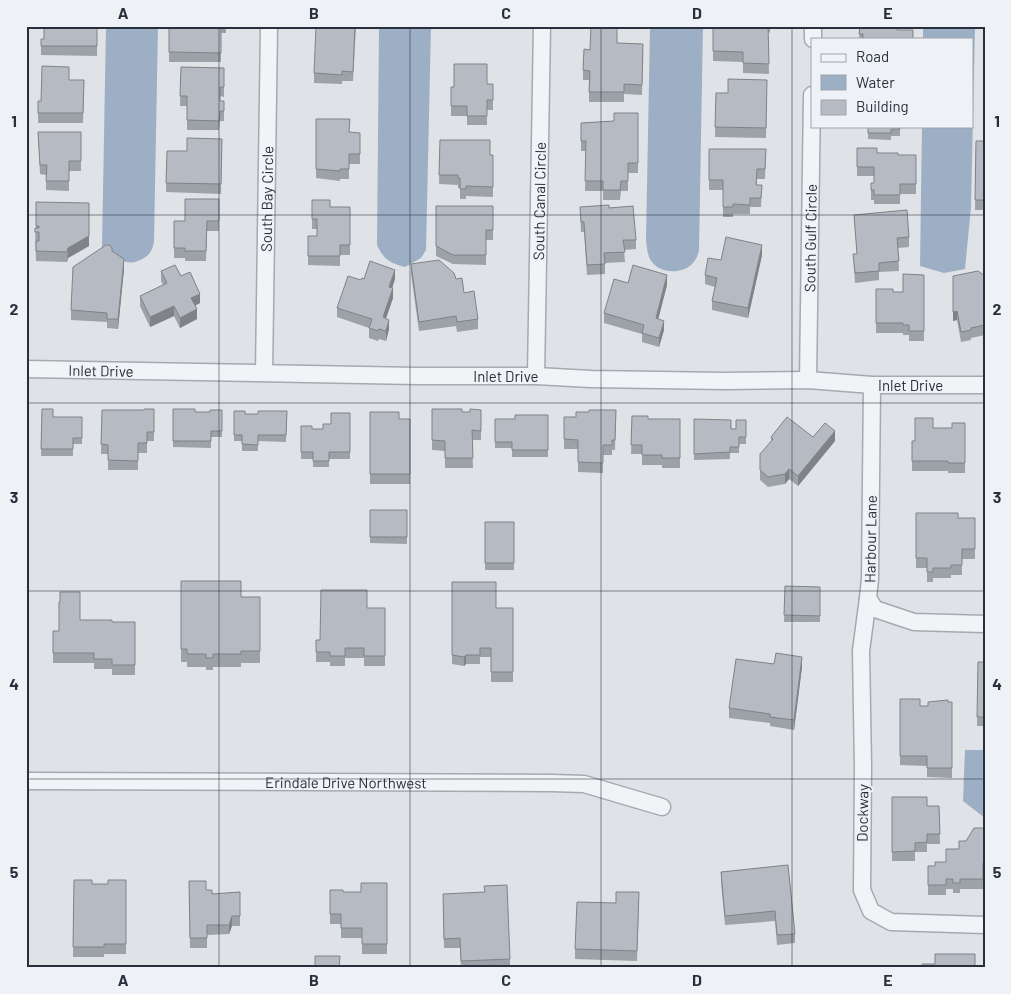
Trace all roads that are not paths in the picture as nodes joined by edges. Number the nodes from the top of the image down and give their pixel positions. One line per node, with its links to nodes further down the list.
1 (269, 26): 5 (street, South Bay Circle)
2 (542, 26): 6 (street, South Canal Circle)
3 (812, 128): 7 (street, South Gulf Circle)
4 (26, 369): 5 (street, Inlet Drive)
5 (264, 373): 6 (street, Inlet Drive)
6 (536, 376): 7 (street, Inlet Drive)
7 (808, 380): 8 (street, Inlet Drive)
8 (872, 385): 9 (street, Inlet Drive); 10 (street, Harbour Lane)
9 (985, 385)
10 (868, 598): 11 (street, Harbour Lane); 14 (street, Dockway)
11 (985, 624)
12 (26, 781): 13 (street, Erindale Drive Northwest)
13 (662, 807)
14 (985, 925)

